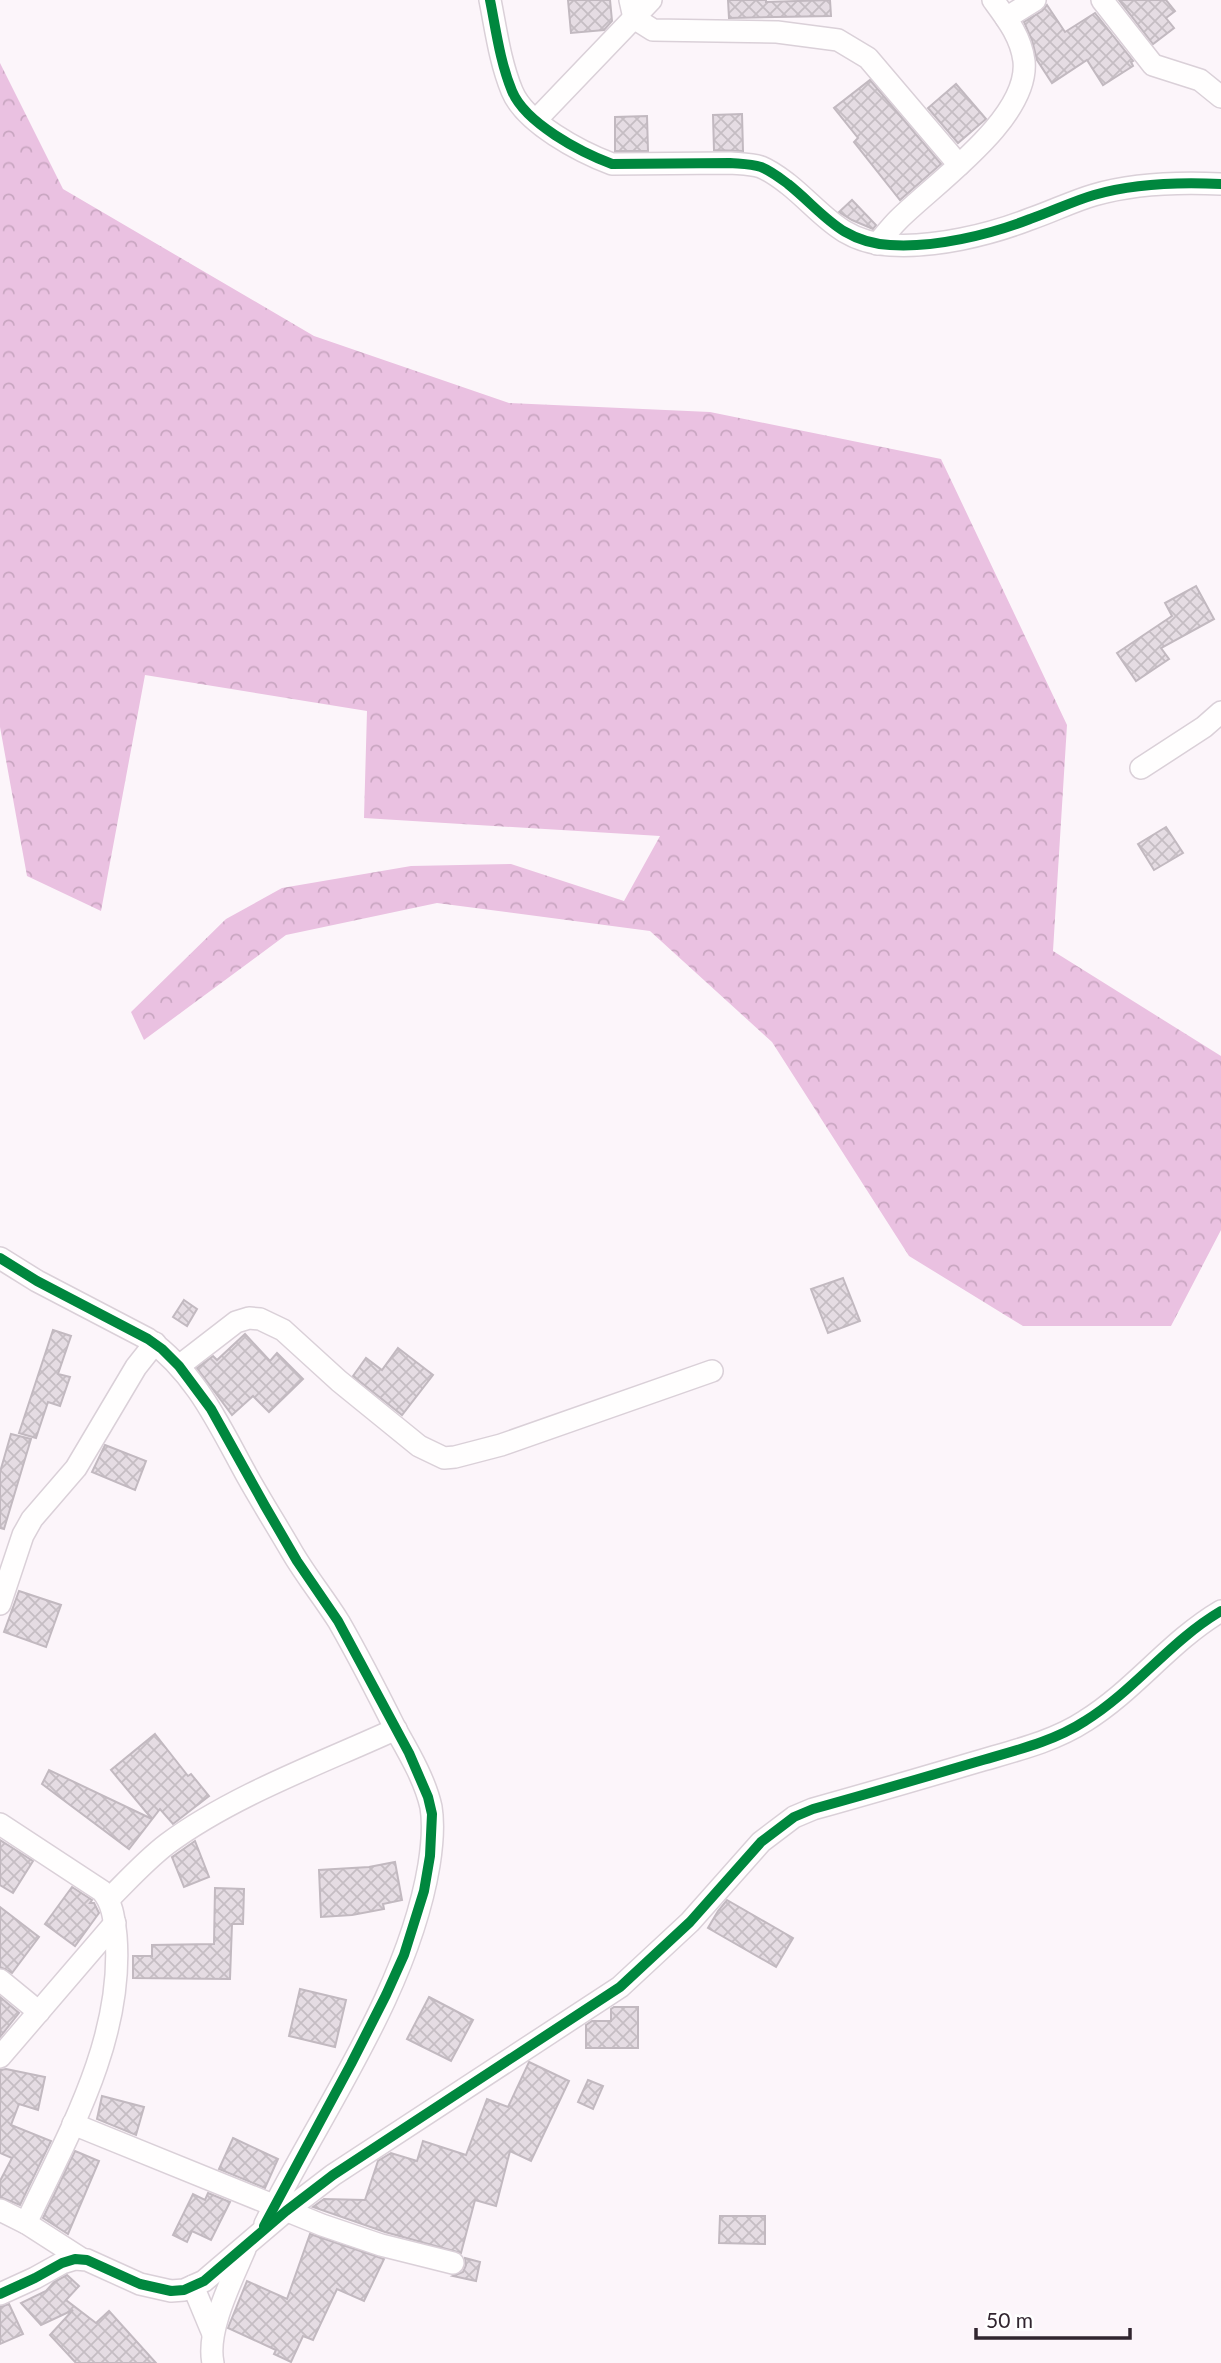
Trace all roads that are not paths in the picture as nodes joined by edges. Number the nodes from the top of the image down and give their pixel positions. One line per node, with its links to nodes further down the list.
1 (490, 0): 9 (street)
2 (651, 0): 6 (street)
3 (993, 0): 7 (street)
4 (1035, 0): 7 (street)
5 (1102, 0): 8 (street)
6 (632, 9): 9 (street); 10 (street)
7 (1006, 18): 10 (street)
8 (1221, 97)
9 (536, 120): 12 (street)
10 (959, 166): 12 (street)
11 (1221, 184): 12 (street)
12 (877, 244)
13 (1221, 712): 14 (street)
14 (1141, 768)
15 (0, 1259): 16 (street)
16 (155, 1343): 17 (street); 19 (street)
17 (179, 1366): 18 (street); 21 (street)
18 (712, 1371)
19 (0, 1604)
20 (1221, 1611): 29 (street)
21 (396, 1729): 23 (street); 29 (street)
22 (0, 1825): 23 (street)
23 (109, 1899): 24 (street)
24 (115, 1923): 26 (street); 28 (street)
25 (0, 1980): 26 (street)
26 (39, 2012): 27 (street)
27 (0, 2057)
28 (74, 2124): 29 (street); 31 (street)
29 (280, 2208): 32 (street); 34 (street)
30 (0, 2210): 31 (street)
31 (26, 2223): 33 (street)
32 (252, 2241): 35 (street); 37 (street)
33 (82, 2259): 35 (street); 36 (street)
34 (453, 2263)
35 (193, 2286): 37 (street)
36 (0, 2294)
37 (213, 2334): 38 (street)
38 (213, 2363)

